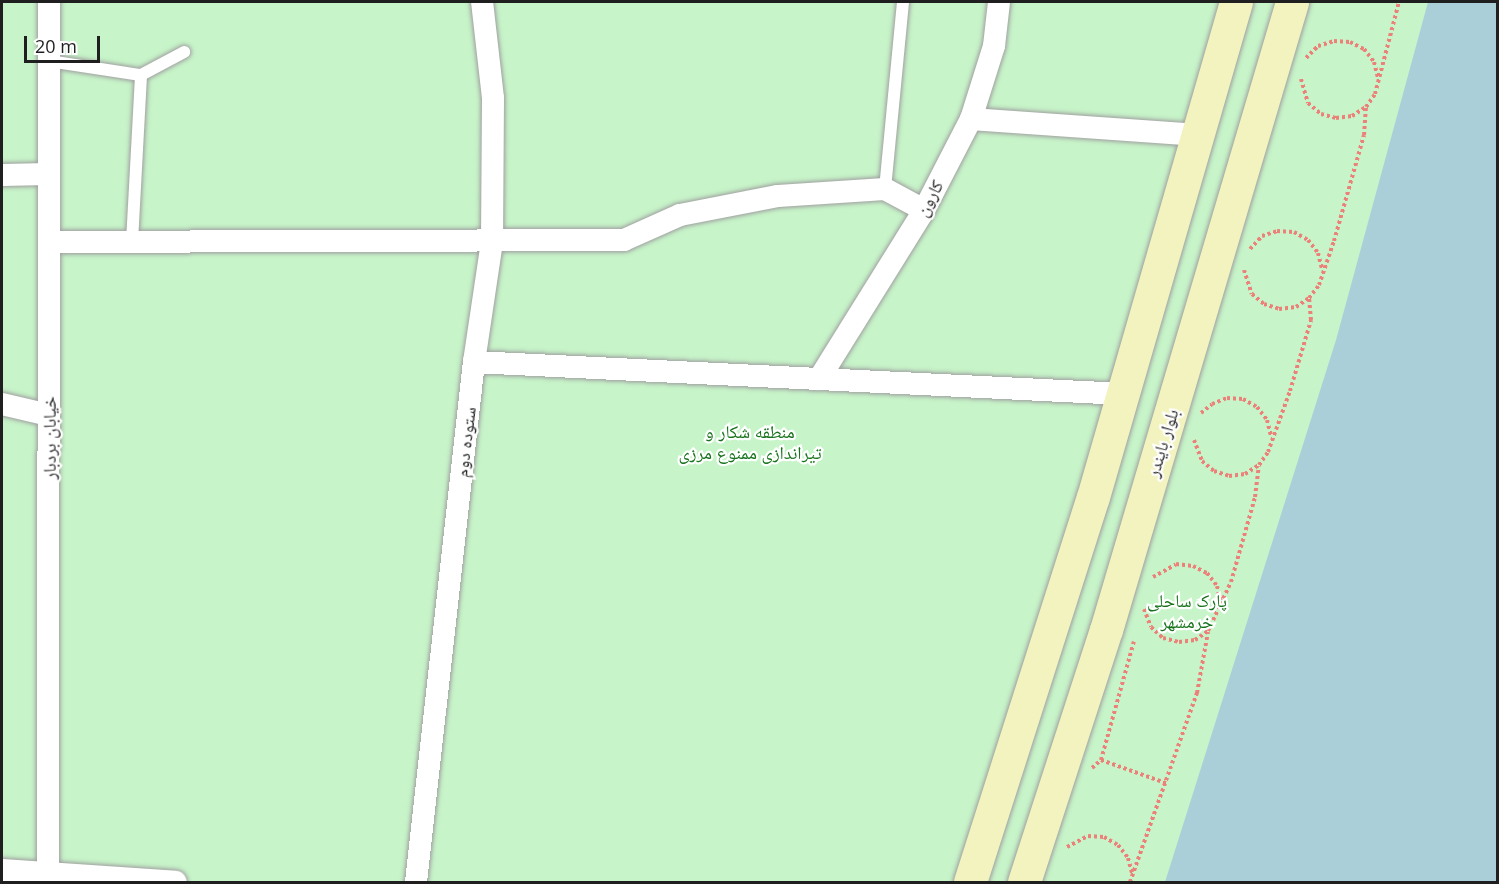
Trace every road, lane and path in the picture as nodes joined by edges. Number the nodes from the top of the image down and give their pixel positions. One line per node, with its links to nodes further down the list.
1 (49, 2): 9 (street, خیابان بردبار)
2 (482, 2): 23 (street, ستوده دوم)
3 (903, 2): 19 (lane)
4 (999, 2): 15 (street, کارون)
5 (1236, 2): 16 (street)
6 (1292, 2): 50 (street, بلوار بایندر)
7 (1399, 2): 13 (path)
8 (184, 52): 12 (lane)
9 (49, 61): 12 (lane); 17 (street, خیابان بردبار)
10 (1304, 65): 13 (path)
11 (1300, 72): 14 (path)
12 (141, 75): 22 (lane)
13 (1378, 78): 14 (path)
14 (1366, 107): 26 (path)
15 (971, 119): 16 (street); 20 (street, کارون)
16 (1198, 135): 30 (street)
17 (49, 174): 18 (street); 21 (street, خیابان بردبار)
18 (2, 175)
19 (885, 189): 20 (street); 23 (street)
20 (924, 210): 29 (street, کارون)
21 (49, 242): 22 (street); 32 (street, خیابان بردبار)
22 (132, 242): 23 (street)
23 (492, 242): 28 (street, ستوده دوم)
24 (1247, 255): 26 (path)
25 (1244, 263): 27 (path)
26 (1322, 269): 27 (path)
27 (1310, 298): 35 (path)
28 (474, 362): 29 (street); 48 (street, ستوده دوم)
29 (819, 379): 30 (street)
30 (1124, 394): 49 (street)
31 (2, 404): 32 (street)
32 (49, 416): 46 (street, خیابان بردبار)
33 (1197, 422): 35 (path)
34 (1194, 430): 36 (path)
35 (1271, 436): 36 (path)
36 (1259, 465): 38 (path)
37 (1149, 581): 38 (path)
38 (1221, 602): 40 (path)
39 (1143, 604): 40 (path)
40 (1208, 632): 42 (path)
41 (1101, 760): 42 (path)
42 (1166, 783): 45 (path)
43 (1061, 853): 45 (path)
44 (2, 870): 46 (street)
45 (1132, 873): 51 (path)
46 (48, 874): 47 (street)
47 (176, 882)
48 (416, 882)
49 (970, 882)
50 (1024, 882)
51 (1130, 882)

